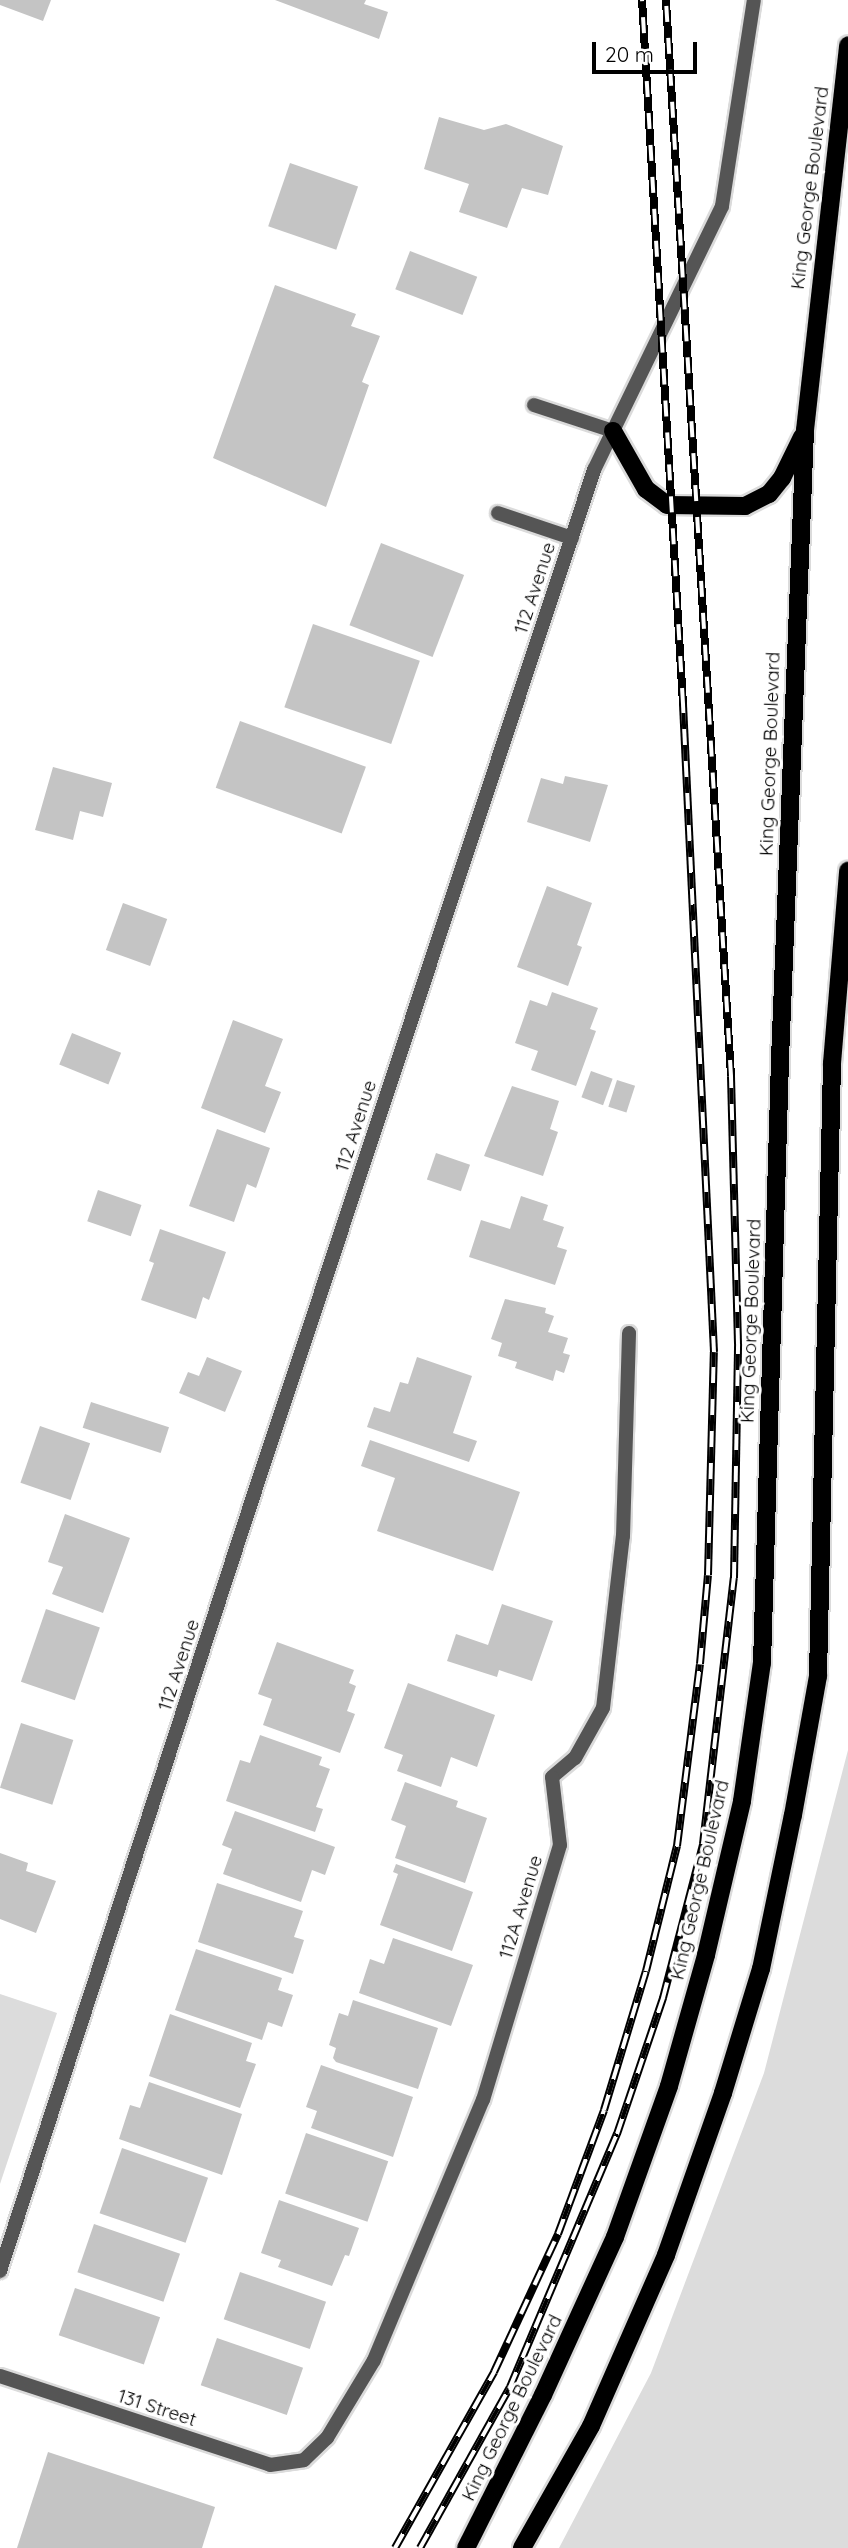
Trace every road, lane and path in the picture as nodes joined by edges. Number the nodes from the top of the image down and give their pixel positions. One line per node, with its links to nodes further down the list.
1 (754, 0): 5 (street, 112 Avenue)
2 (848, 45): 4 (main road, King George Boulevard)
3 (534, 405): 5 (street)
4 (805, 430): 5 (main road); 13 (main road, King George Boulevard)
5 (612, 431): 7 (street, 112 Avenue)
6 (498, 513): 7 (street)
7 (572, 538): 10 (street, 112 Avenue)
8 (848, 871): 14 (main road)
9 (629, 1333): 12 (street, 112A Avenue)
10 (0, 2271)
11 (0, 2376): 12 (street, 131 Street)
12 (304, 2460)
13 (466, 2548)
14 (523, 2548)

